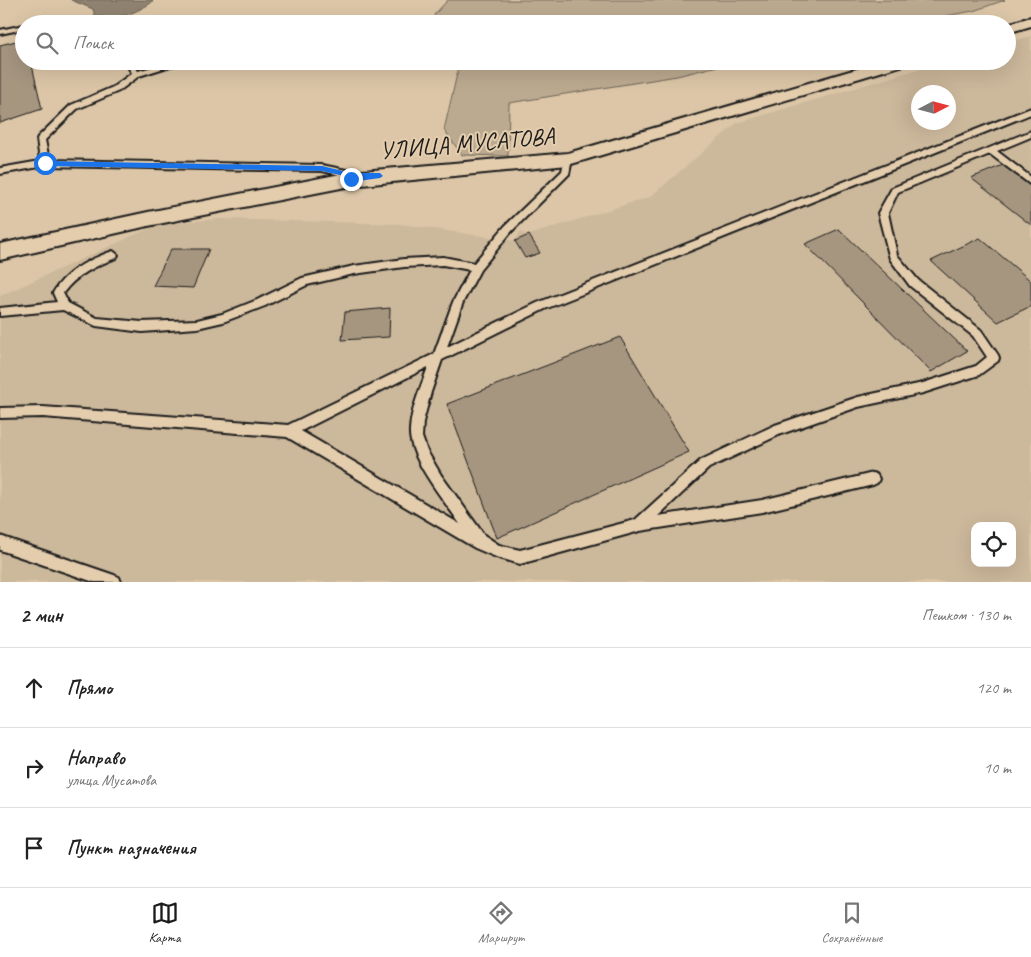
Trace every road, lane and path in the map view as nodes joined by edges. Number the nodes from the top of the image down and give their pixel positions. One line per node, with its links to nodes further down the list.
1 (1031, 21): 2 (street)
2 (1016, 26)
3 (15, 29): 4 (lane)
4 (0, 32)
5 (133, 70): 8 (lane)
6 (150, 70): 8 (lane)
7 (871, 70): 12 (street, УЛИЦА МУСАТОВА)
8 (136, 74): 13 (lane)
9 (1031, 111): 22 (lane)
10 (1031, 134): 11 (lane)
11 (991, 150): 16 (lane); 26 (lane)
12 (568, 159): 15 (street, УЛИЦА МУСАТОВА); 19 (lane)
13 (45, 163): 14 (lane); 15 (lane)
14 (0, 171)
15 (380, 176): 17 (street, УЛИЦА МУСАТОВА)
16 (1031, 182)
17 (0, 252)
18 (113, 254): 20 (lane)
19 (477, 267): 20 (lane); 22 (lane)
20 (64, 306): 21 (lane)
21 (0, 312)
22 (439, 356): 24 (lane); 28 (lane)
23 (0, 413): 24 (lane)
24 (289, 430): 28 (lane)
25 (874, 479): 26 (lane)
26 (639, 525): 28 (lane)
27 (0, 543): 29 (lane)
28 (485, 546)
29 (114, 582)

